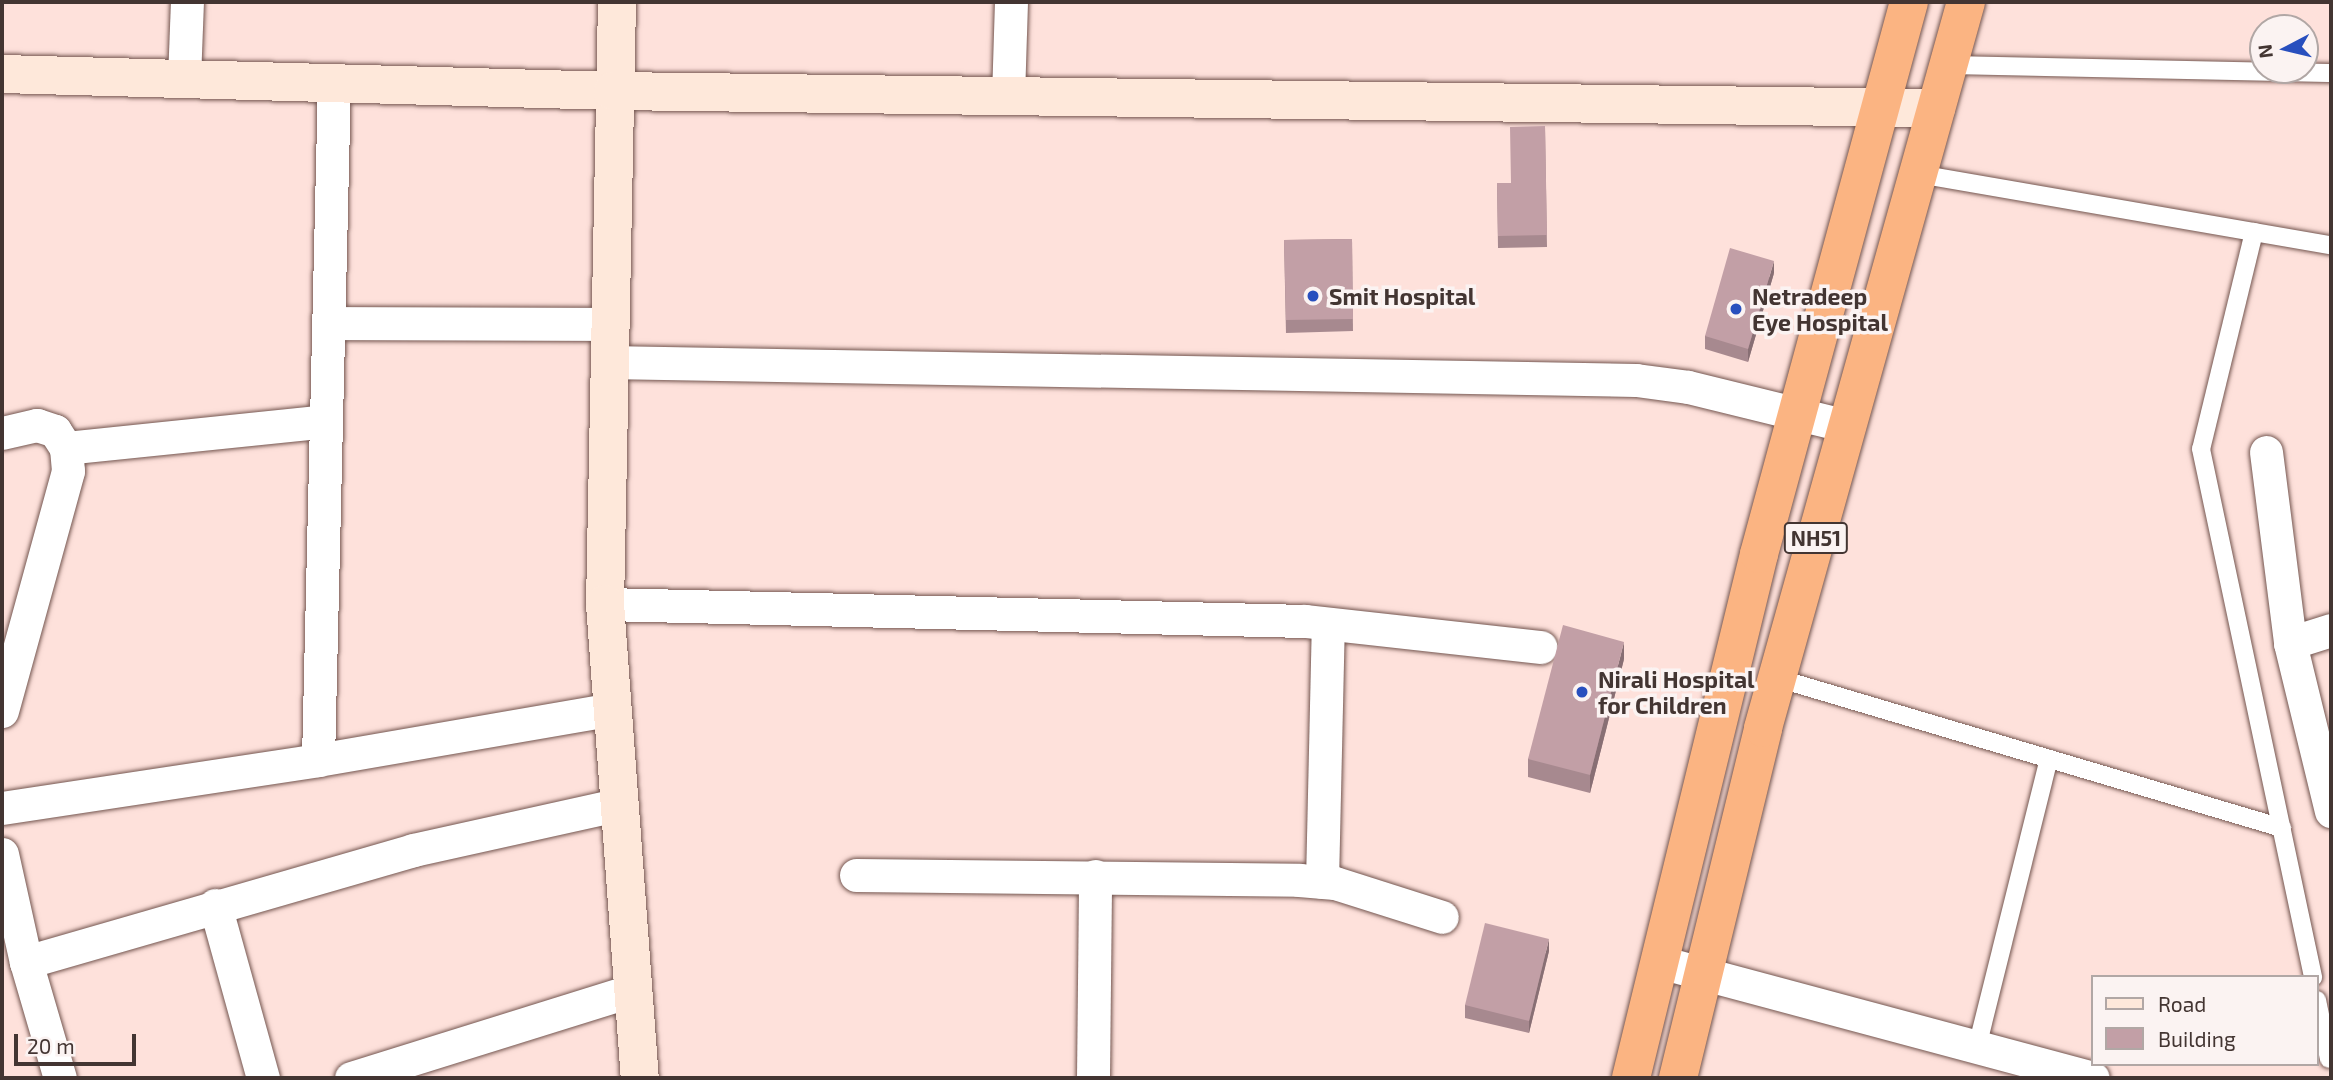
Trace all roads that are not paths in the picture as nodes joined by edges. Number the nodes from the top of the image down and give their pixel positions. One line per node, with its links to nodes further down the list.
1 (187, 2): 9 (street)
2 (617, 2): 11 (street)
3 (1012, 2): 12 (street)
4 (1909, 2): 13 (highway, NH51)
5 (1966, 2): 6 (highway, NH51)
6 (1948, 65): 7 (lane); 14 (highway, NH51)
7 (2331, 73)
8 (2, 74): 9 (street)
9 (184, 79): 10 (street)
10 (334, 83): 11 (street); 18 (street)
11 (613, 92): 12 (street); 19 (street)
12 (1008, 97): 13 (street)
13 (1877, 108): 14 (street); 21 (highway, NH51)
14 (1936, 108): 15 (highway, NH51)
15 (1918, 174): 16 (lane); 23 (highway, NH51)
16 (2254, 232): 17 (lane); 41 (lane)
17 (2331, 245)
18 (328, 323): 19 (street); 22 (street)
19 (608, 324): 20 (street)
20 (607, 362): 21 (street); 27 (street)
21 (1796, 414): 23 (street); 49 (highway, NH51)
22 (326, 421): 25 (street); 36 (street)
23 (1847, 426): 32 (highway, NH51)
24 (2, 433): 25 (street)
25 (66, 448): 34 (street)
26 (2266, 452): 30 (street)
27 (605, 604): 28 (street); 33 (street)
28 (1328, 624): 31 (street); 45 (street)
29 (2331, 630): 30 (street)
30 (2290, 643): 37 (street)
31 (1541, 647)
32 (1777, 678): 35 (lane); 50 (highway, NH51)
33 (614, 709): 36 (street); 38 (street)
34 (2, 710)
35 (2049, 759): 41 (lane); 55 (lane)
36 (318, 760): 39 (street)
37 (2326, 771): 40 (street)
38 (620, 804): 46 (street); 52 (street)
39 (2, 808)
40 (2331, 811)
41 (2282, 828): 51 (lane)
42 (2, 854): 48 (street)
43 (856, 875): 44 (street)
44 (1095, 876): 45 (street); 60 (street)
45 (1322, 882): 47 (street)
46 (215, 905): 48 (street); 57 (street)
47 (1441, 917)
48 (26, 962): 56 (street)
49 (1660, 962): 50 (street); 61 (highway, NH51)
50 (1704, 973): 55 (street); 62 (highway, NH51)
51 (2312, 975)
52 (634, 990): 58 (street); 59 (street)
53 (2319, 1010): 54 (lane)
54 (2329, 1059)
55 (1994, 1060): 63 (street)
56 (60, 1078)
57 (263, 1078)
58 (351, 1078)
59 (640, 1078)
60 (1093, 1078)
61 (1631, 1078)
62 (1678, 1078)
63 (2093, 1078)

